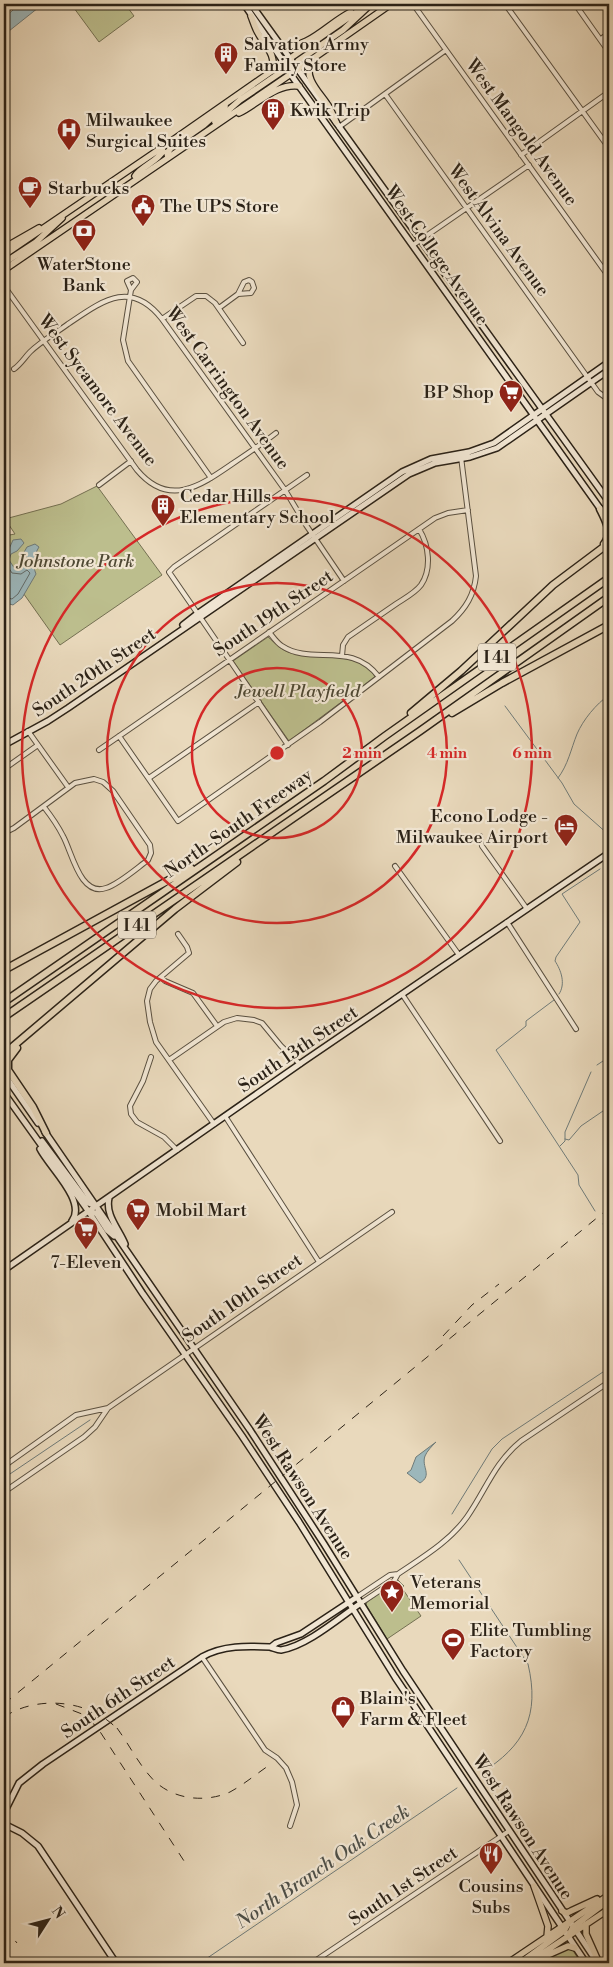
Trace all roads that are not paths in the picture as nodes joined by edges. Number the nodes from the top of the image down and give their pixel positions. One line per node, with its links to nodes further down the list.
1 (244, 4): 8 (main road, West College Avenue)
2 (251, 4): 11 (main road, West College Avenue)
3 (391, 4): 15 (main road)
4 (413, 4): 12 (street, West Mangold Avenue)
5 (505, 4): 24 (street)
6 (575, 4): 10 (street)
7 (368, 5): 11 (main road); 14 (main road); 17 (main road)
8 (251, 16): 16 (main road, West College Avenue); 18 (main road)
9 (609, 33): 10 (street)
10 (601, 39): 13 (street)
11 (282, 46): 14 (main road, West College Avenue)
12 (446, 50): 22 (street); 30 (street, West Mangold Avenue)
13 (609, 52)
14 (291, 58): 16 (main road); 17 (main road, West College Avenue)
15 (312, 60): 17 (main road); 26 (main road)
16 (285, 66): 18 (main road); 19 (main road, West College Avenue); 27 (main road)
17 (297, 66): 19 (main road); 26 (main road, West College Avenue)
18 (272, 72): 23 (main road)
19 (291, 74): 20 (main road, West College Avenue); 25 (main road)
20 (299, 86): 25 (main road); 38 (main road, West College Avenue)
21 (609, 92): 24 (street)
22 (385, 94): 26 (street); 34 (street, West Alvina Avenue)
23 (229, 101): 28 (main road); 31 (main road)
24 (583, 111): 29 (street); 30 (street)
25 (228, 117): 27 (main road)
26 (337, 124): 37 (main road, West College Avenue)
27 (202, 134): 31 (main road)
28 (161, 148): 33 (main road); 35 (main road)
29 (609, 148)
30 (521, 154): 32 (street, West Mangold Avenue)
31 (168, 157): 33 (main road)
32 (528, 165): 34 (street); 43 (street, West Mangold Avenue)
33 (133, 180): 42 (main road)
34 (467, 208): 37 (street); 55 (street, West Alvina Avenue)
35 (66, 213): 36 (main road); 41 (main road)
36 (52, 222): 39 (main road); 40 (main road)
37 (420, 240): 38 (street); 57 (main road, West College Avenue)
38 (413, 245): 58 (main road, West College Avenue)
39 (4, 248)
40 (4, 255)
41 (4, 263)
42 (4, 270)
43 (609, 277)
44 (4, 286): 50 (street, West Sycamore Avenue)
45 (131, 290): 47 (street)
46 (238, 294): 46 (street); 48 (street)
47 (130, 297): 49 (street, West Carrington Avenue); 50 (street); 64 (street)
48 (219, 308): 49 (street); 51 (street)
49 (162, 319): 60 (street, West Carrington Avenue)
50 (44, 342): 53 (street); 62 (street, West Sycamore Avenue)
51 (243, 343)
52 (609, 362): 55 (main road, South 20th Street)
53 (14, 369)
54 (609, 370): 55 (main road, South 20th Street)
55 (589, 380): 56 (street, West Alvina Avenue); 57 (main road, South 20th Street)
56 (609, 400)
57 (543, 412): 58 (main road, South 20th Street); 67 (main road, West College Avenue)
58 (536, 417): 61 (main road, South 20th Street); 68 (main road, West College Avenue)
59 (276, 433): 60 (street, West Sycamore Avenue)
60 (255, 448): 64 (street, West Sycamore Avenue); 66 (street, West Carrington Avenue)
61 (461, 456): 69 (street); 72 (main road, South 20th Street)
62 (131, 461): 64 (street, West Sycamore Avenue); 65 (street)
63 (307, 475): 66 (street)
64 (211, 478)
65 (99, 485)
66 (285, 490): 72 (street, West Carrington Avenue); 78 (street)
67 (609, 502)
68 (600, 509): 70 (main road, West College Avenue); 74 (highway)
69 (468, 510): 71 (street, South 19th Street); 83 (street)
70 (609, 521)
71 (419, 530): 76 (street, South 19th Street); 81 (street)
72 (313, 536): 76 (street, West Carrington Avenue); 78 (main road, South 20th Street)
73 (609, 543): 74 (highway)
74 (594, 553): 88 (highway)
75 (609, 578): 88 (highway, North-South Freeway / I 41)
76 (344, 581): 80 (street, South 19th Street)
77 (609, 597): 86 (highway, North-South Freeway / I 41)
78 (199, 615): 82 (street); 85 (main road, South 20th Street)
79 (609, 625): 86 (highway)
80 (269, 632): 81 (street); 82 (street, South 19th Street)
81 (342, 656): 83 (street)
82 (229, 660): 84 (street); 87 (street, South 19th Street)
83 (380, 677): 91 (street)
84 (259, 702): 91 (street); 94 (street)
85 (28, 731): 89 (main road, South 20th Street); 90 (street)
86 (420, 731): 98 (highway, North-South Freeway / I 41)
87 (119, 736): 92 (street, South 19th Street); 94 (street)
88 (385, 736): 100 (highway, North-South Freeway / I 41)
89 (4, 745)
90 (38, 745): 93 (street); 95 (street)
91 (288, 745): 94 (street)
92 (99, 750)
93 (4, 769)
94 (148, 778)
95 (68, 787): 96 (street); 96 (street)
96 (44, 807): 97 (street)
97 (4, 833)
98 (270, 834): 111 (highway, North-South Freeway / I 41); 112 (highway)
99 (480, 836): 103 (street)
100 (232, 845): 107 (highway); 110 (highway, North-South Freeway / I 41)
101 (609, 853): 103 (main road, South 13th Street)
102 (394, 866): 106 (street)
103 (527, 909): 104 (main road, South 13th Street)
104 (507, 922): 106 (main road, South 13th Street); 114 (street)
105 (178, 934): 108 (street)
106 (459, 956): 109 (main road, South 13th Street)
107 (4, 970)
108 (161, 977): 113 (street); 117 (street)
109 (402, 994): 118 (main road, South 13th Street); 125 (street)
110 (4, 1002)
111 (4, 1017)
112 (41, 1024): 115 (highway); 124 (highway)
113 (217, 1026): 117 (street); 118 (street)
114 (576, 1029)
115 (4, 1054)
116 (150, 1058): 126 (street)
117 (168, 1060): 122 (street)
118 (300, 1064): 121 (main road, South 13th Street)
119 (4, 1074): 124 (main road, West Rawson Avenue)
120 (4, 1093): 123 (main road, West Rawson Avenue)
121 (225, 1116): 122 (main road, South 13th Street); 135 (street)
122 (214, 1124): 126 (main road, South 13th Street)
123 (31, 1131): 128 (main road); 129 (main road, West Rawson Avenue); 131 (main road)
124 (46, 1133): 128 (main road, West Rawson Avenue)
125 (500, 1141)
126 (177, 1150): 127 (main road, South 13th Street)
127 (109, 1198): 128 (main road, South 13th Street); 133 (main road)
128 (97, 1206): 129 (main road, South 13th Street); 132 (main road, West Rawson Avenue)
129 (89, 1212): 131 (main road, South 13th Street); 132 (main road); 134 (main road, West Rawson Avenue)
130 (392, 1212): 135 (street, South 10th Street)
131 (66, 1227): 136 (main road, South 13th Street)
132 (119, 1239): 133 (main road, West Rawson Avenue)
133 (128, 1253): 134 (main road); 137 (main road, West Rawson Avenue)
134 (121, 1261): 138 (main road, West Rawson Avenue)
135 (319, 1262): 139 (street, South 10th Street)
136 (4, 1270)
137 (151, 1287): 138 (main road); 139 (main road, West Rawson Avenue)
138 (142, 1293): 140 (main road, West Rawson Avenue)
139 (193, 1349): 140 (street, South 10th Street); 146 (main road, West Rawson Avenue)
140 (184, 1355): 142 (street, South 10th Street); 147 (main road, West Rawson Avenue)
141 (609, 1382): 145 (street, South 6th Street)
142 (108, 1408): 143 (street, South 10th Street); 144 (street, South 10th Street)
143 (4, 1466)
144 (4, 1492)
145 (398, 1574): 146 (street, South 6th Street); 148 (street, South 6th Street)
146 (357, 1597): 147 (main road, South 6th Street); 148 (main road, West Rawson Avenue)
147 (348, 1603): 149 (main road, West Rawson Avenue); 150 (main road, South 6th Street)
148 (361, 1603): 149 (main road, South 6th Street); 152 (main road, West Rawson Avenue)
149 (352, 1609): 150 (main road, South 6th Street); 153 (main road, West Rawson Avenue)
150 (271, 1647): 151 (main road, South 6th Street)
151 (202, 1656): 154 (main road, South 6th Street); 156 (street)
152 (442, 1729): 153 (main road); 157 (main road, West Rawson Avenue)
153 (433, 1734): 158 (main road, West Rawson Avenue)
154 (4, 1813)
155 (4, 1824): 169 (main road)
156 (290, 1826)
157 (509, 1831): 158 (street, South 1st Street); 163 (main road, West Rawson Avenue)
158 (500, 1836): 159 (main road, West Rawson Avenue); 170 (street, South 1st Street)
159 (534, 1886): 166 (main road, West Rawson Avenue); 167 (main road)
160 (609, 1893): 163 (main road); 165 (main road)
161 (609, 1900): 165 (main road)
162 (609, 1909): 164 (main road)
163 (562, 1911): 165 (main road, West Rawson Avenue)
164 (586, 1924): 165 (main road); 176 (main road)
165 (572, 1927): 166 (main road); 166 (main road); 176 (main road, West Rawson Avenue)
166 (564, 1932): 167 (main road); 168 (main road, West Rawson Avenue); 172 (main road); 173 (main road)
167 (547, 1937): 171 (main road)
168 (575, 1948): 174 (main road); 175 (main road, West Rawson Avenue)
169 (116, 1963)
170 (312, 1963)
171 (508, 1963)
172 (520, 1963)
173 (528, 1963)
174 (533, 1963)
175 (586, 1963)
176 (598, 1963)

